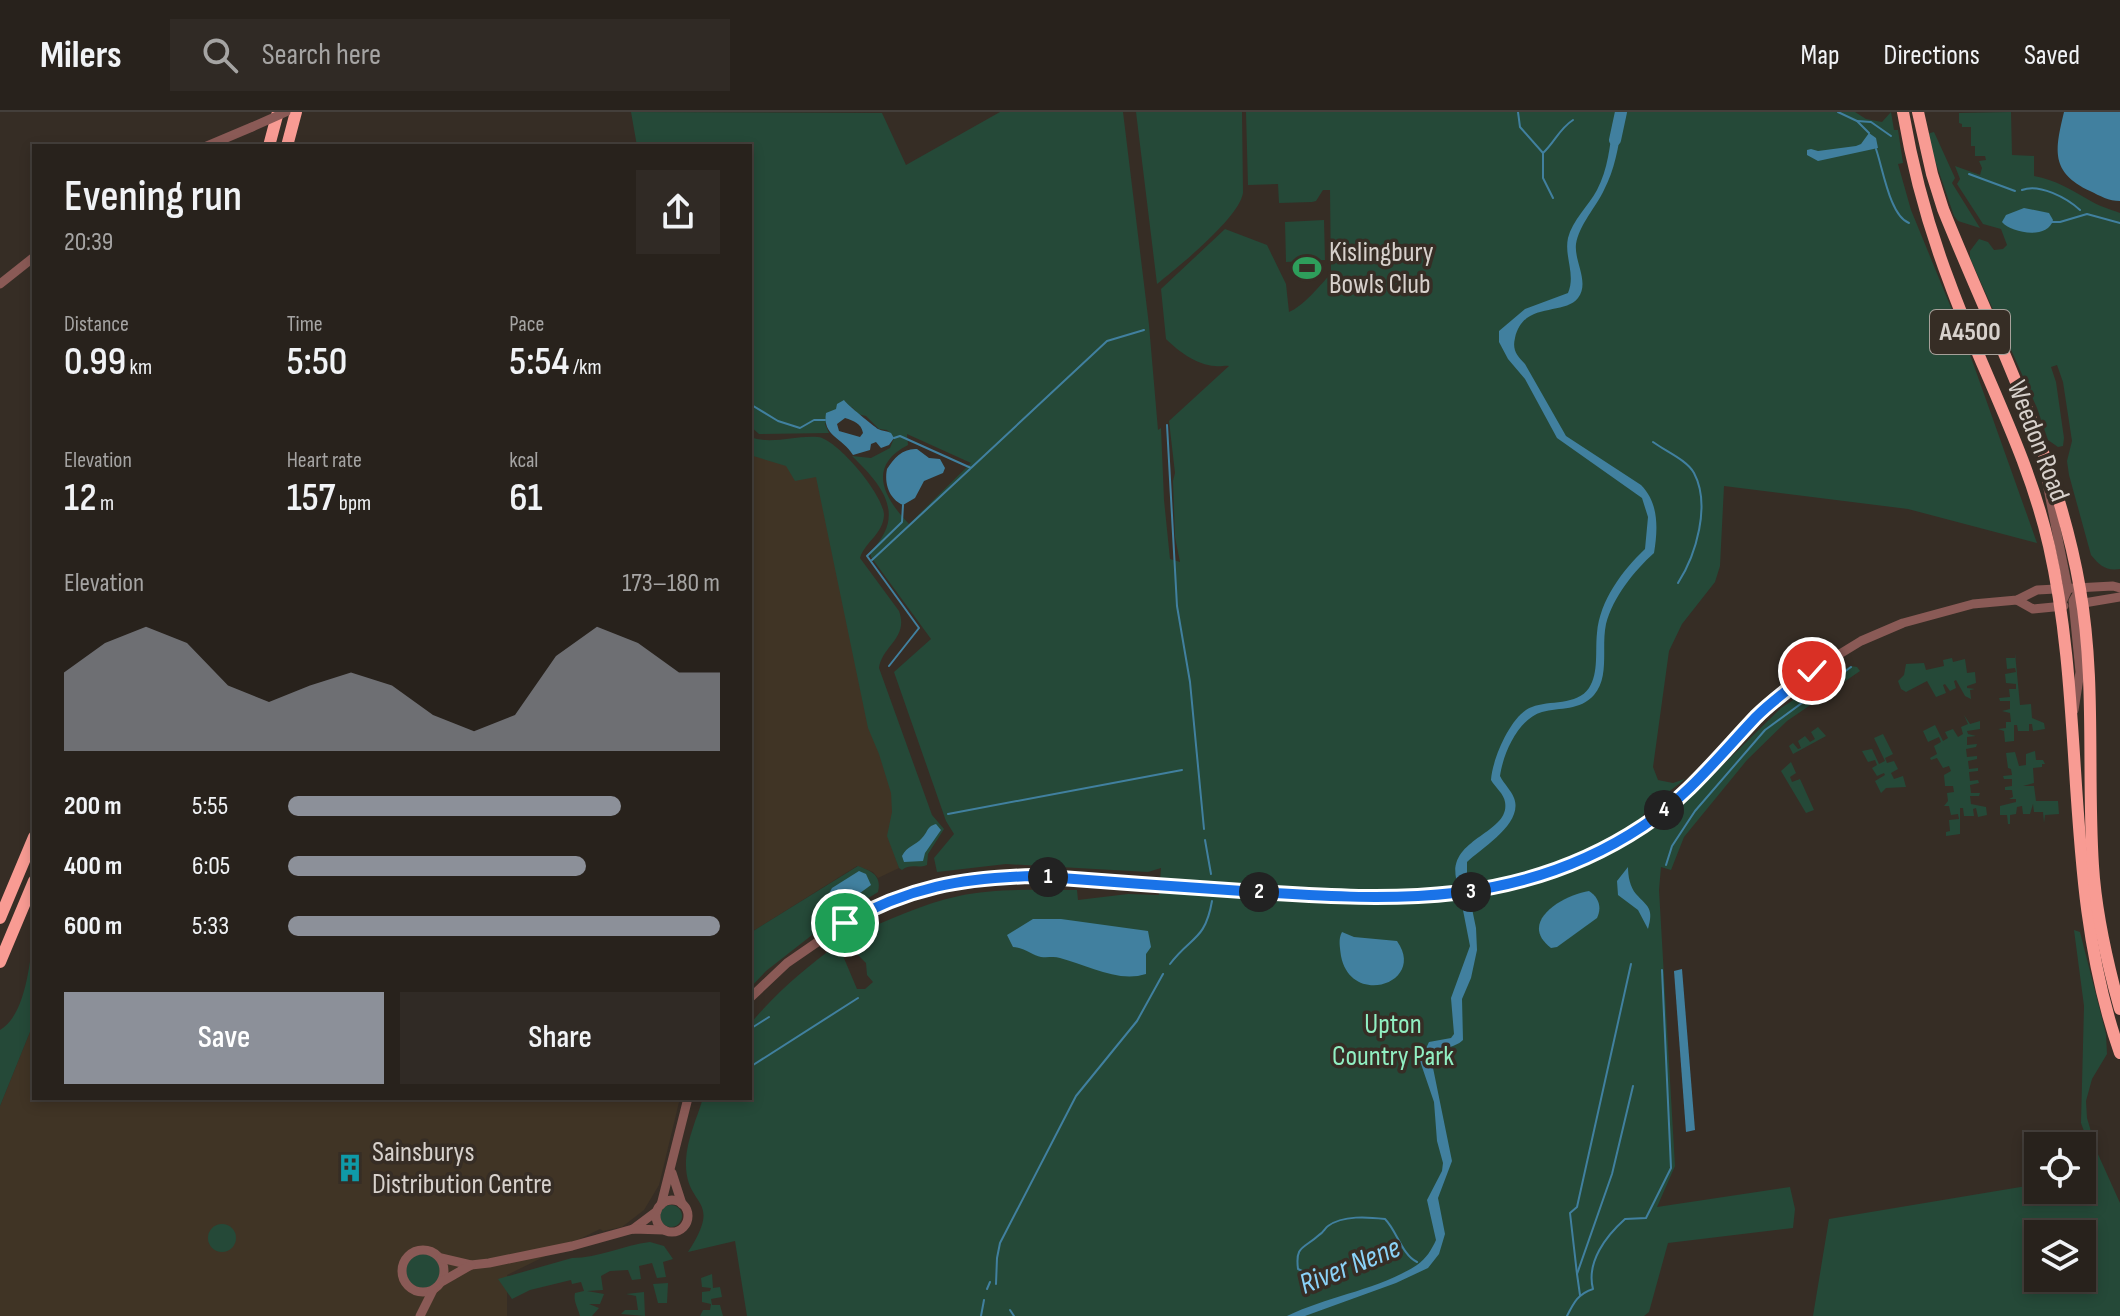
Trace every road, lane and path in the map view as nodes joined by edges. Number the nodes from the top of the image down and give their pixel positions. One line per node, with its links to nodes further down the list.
1 (278, 112): 7 (highway)
2 (286, 112): 6 (street, bridge)
3 (296, 112): 8 (highway)
4 (1903, 112): 12 (highway, Weedon Road / A4500)
5 (1918, 112): 12 (highway, Weedon Road / A4500)
6 (212, 144)
7 (270, 144)
8 (288, 144)
9 (32, 259): 10 (street)
10 (0, 284)
11 (2120, 588): 12 (street)
12 (2068, 589): 14 (street); 15 (highway, Weedon Road / A4500); 15 (highway, Weedon Road / A4500)
13 (2120, 597): 15 (street)
14 (2017, 600): 15 (street); 20 (street)
15 (2072, 605): 21 (highway, Weedon Road / A4500); 22 (highway, Weedon Road / A4500)
16 (32, 842): 18 (highway)
17 (32, 886): 19 (highway)
18 (0, 918)
19 (0, 962)
20 (752, 996)
21 (2120, 1009)
22 (2120, 1053)
23 (688, 1100): 24 (street)
24 (671, 1170): 25 (street); 26 (street)
25 (683, 1205): 26 (street); 28 (street)
26 (659, 1208): 27 (street); 28 (street)
27 (633, 1229): 28 (street); 30 (street)
28 (664, 1230)
29 (441, 1258): 30 (street); 31 (street); 32 (street)
30 (471, 1265): 31 (street)
31 (442, 1281): 33 (street)
32 (414, 1290): 33 (street); 34 (street)
33 (433, 1290): 34 (street)
34 (420, 1316)

